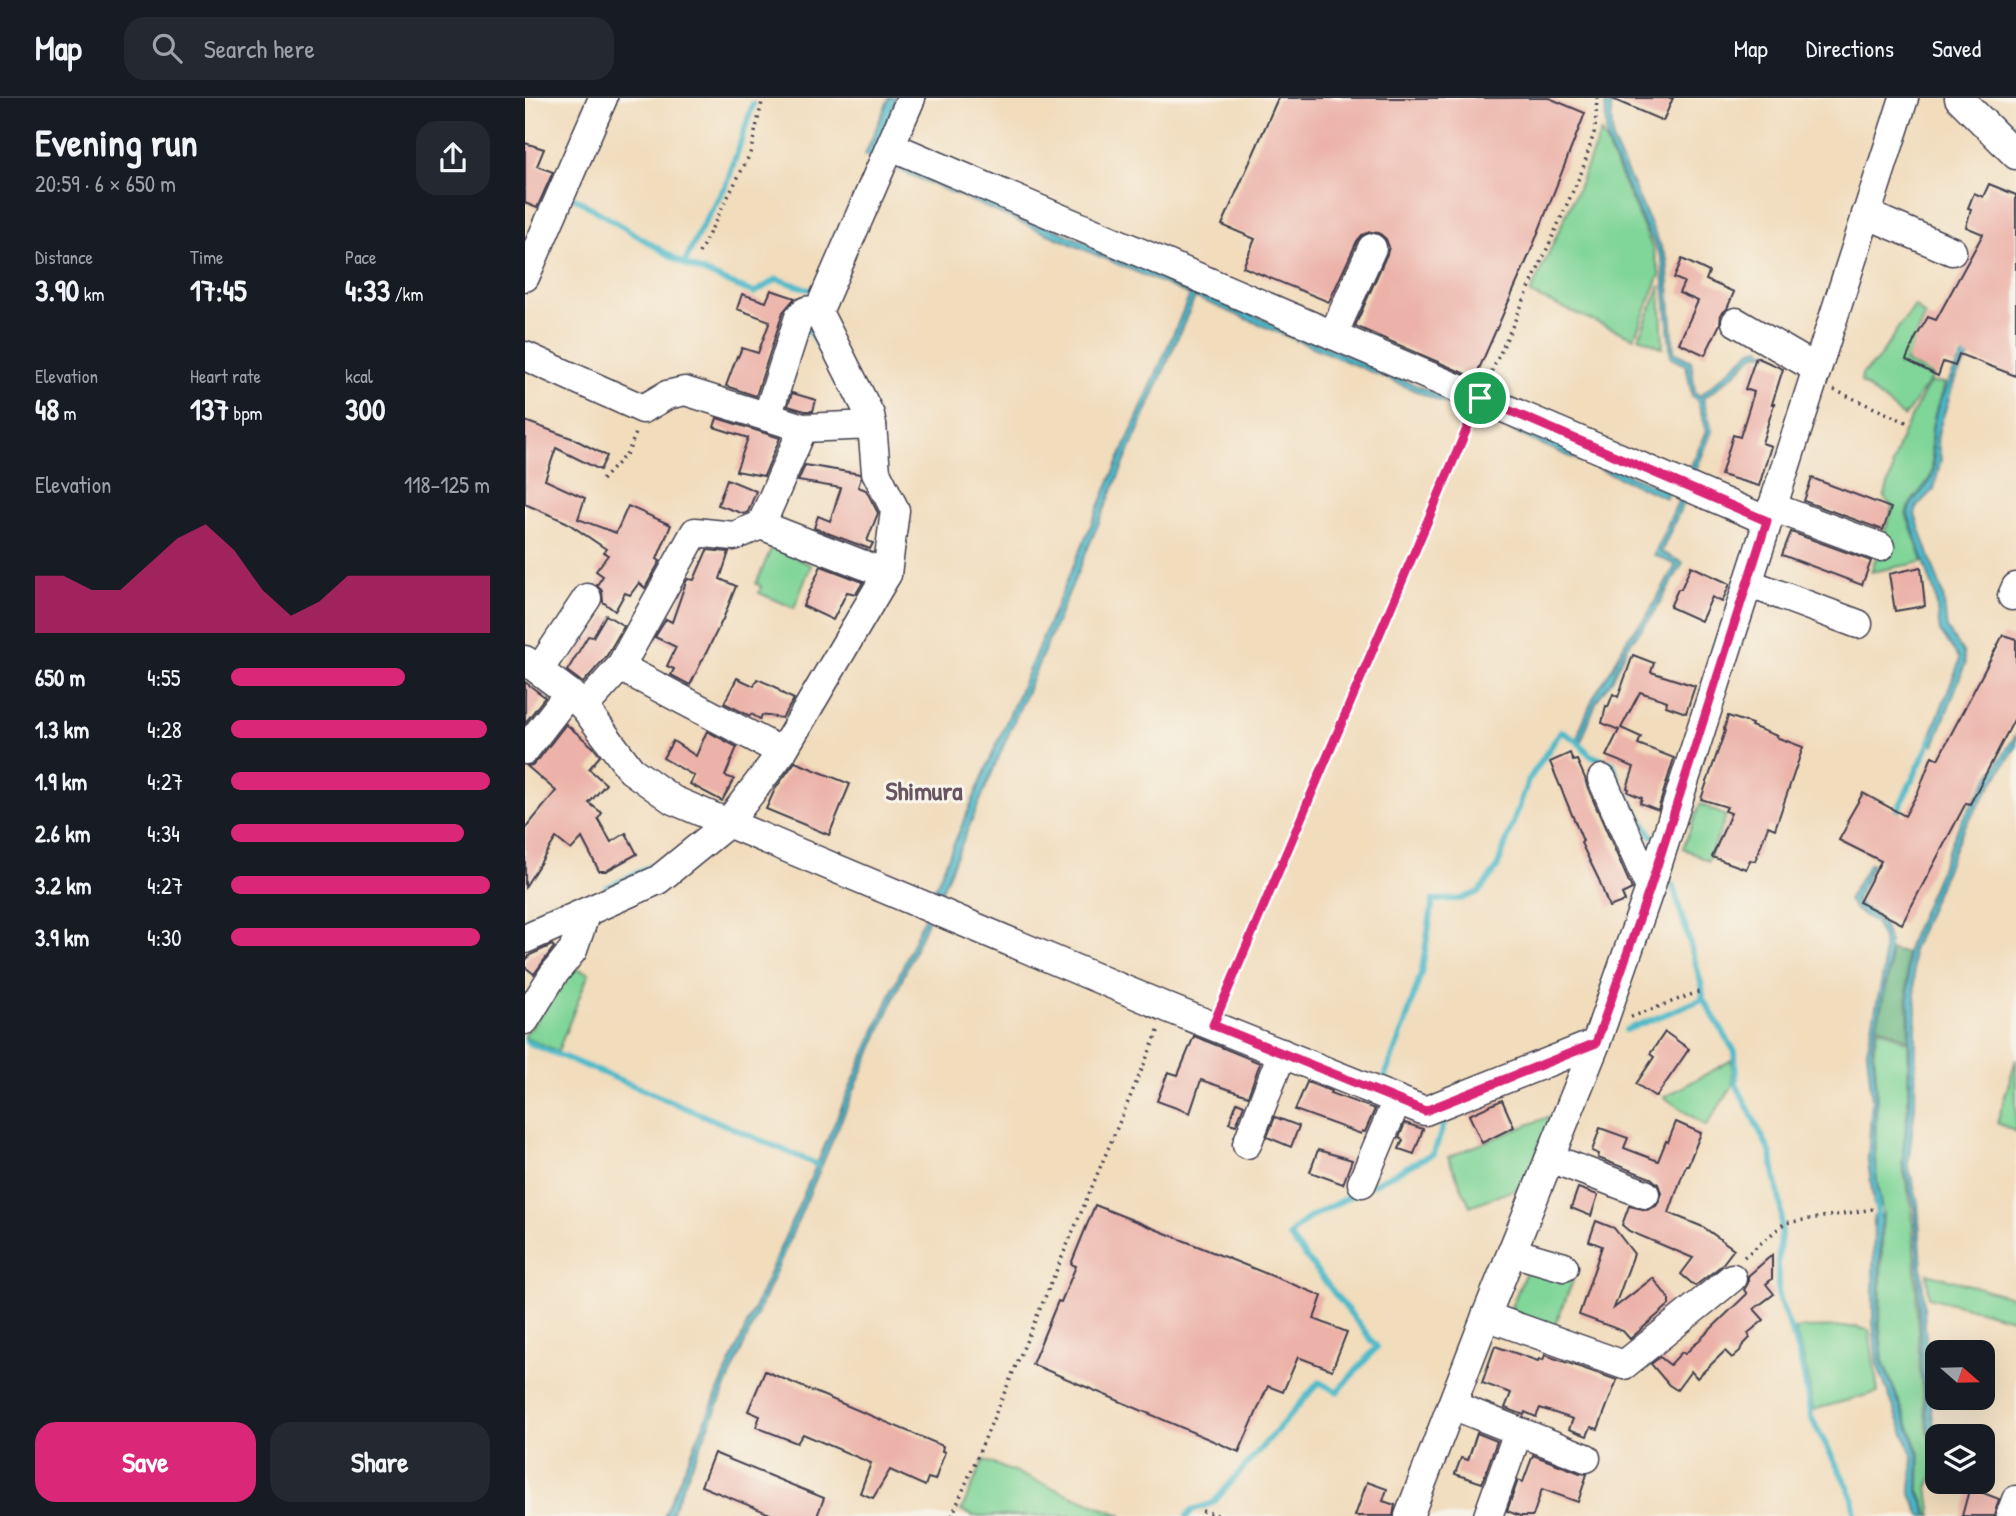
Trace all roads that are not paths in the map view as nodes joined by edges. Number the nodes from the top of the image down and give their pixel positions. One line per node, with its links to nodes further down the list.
1 (603, 98): 10 (street)
2 (911, 98): 5 (street)
3 (1904, 98): 7 (street)
4 (1959, 98): 6 (street)
5 (891, 146): 11 (street); 13 (street)
6 (2016, 155)
7 (1866, 214): 9 (street); 15 (street)
8 (1372, 248): 13 (street)
9 (1952, 251)
10 (525, 277)
11 (818, 312): 16 (street); 17 (street)
12 (1736, 322): 15 (street)
13 (1332, 335): 19 (street)
14 (525, 356): 16 (street)
15 (1815, 375): 19 (street)
16 (767, 417): 18 (street)
17 (872, 425): 18 (street); 22 (street)
18 (803, 428): 20 (street)
19 (1770, 514): 21 (street); 23 (street)
20 (761, 526): 22 (street); 27 (street)
21 (1880, 547)
22 (887, 575): 30 (street)
23 (1748, 583): 25 (street); 33 (street)
24 (587, 598): 26 (street)
25 (1858, 624)
26 (532, 665): 28 (street)
27 (620, 667): 28 (street); 30 (street)
28 (577, 700): 29 (street); 32 (street)
29 (525, 750)
30 (782, 752): 32 (street)
31 (1602, 779): 33 (street)
32 (727, 824): 34 (street); 38 (street)
33 (1650, 888): 37 (street)
34 (586, 912): 35 (street); 36 (street)
35 (525, 939)
36 (525, 1020)
37 (1599, 1034): 39 (street); 41 (street)
38 (1282, 1053): 39 (street); 40 (street)
39 (1397, 1100): 42 (street)
40 (1247, 1144)
41 (1550, 1157): 43 (street); 44 (street)
42 (1362, 1183)
43 (1645, 1194)
44 (1512, 1252): 45 (street); 47 (street)
45 (1564, 1267)
46 (1735, 1271): 47 (street)
47 (1486, 1316): 48 (street)
48 (1452, 1405): 49 (street); 52 (street)
49 (1518, 1432): 50 (street); 53 (street)
50 (1586, 1458)
51 (2016, 1500): 54 (street)
52 (1409, 1516)
53 (1488, 1516)
54 (2010, 1516)

